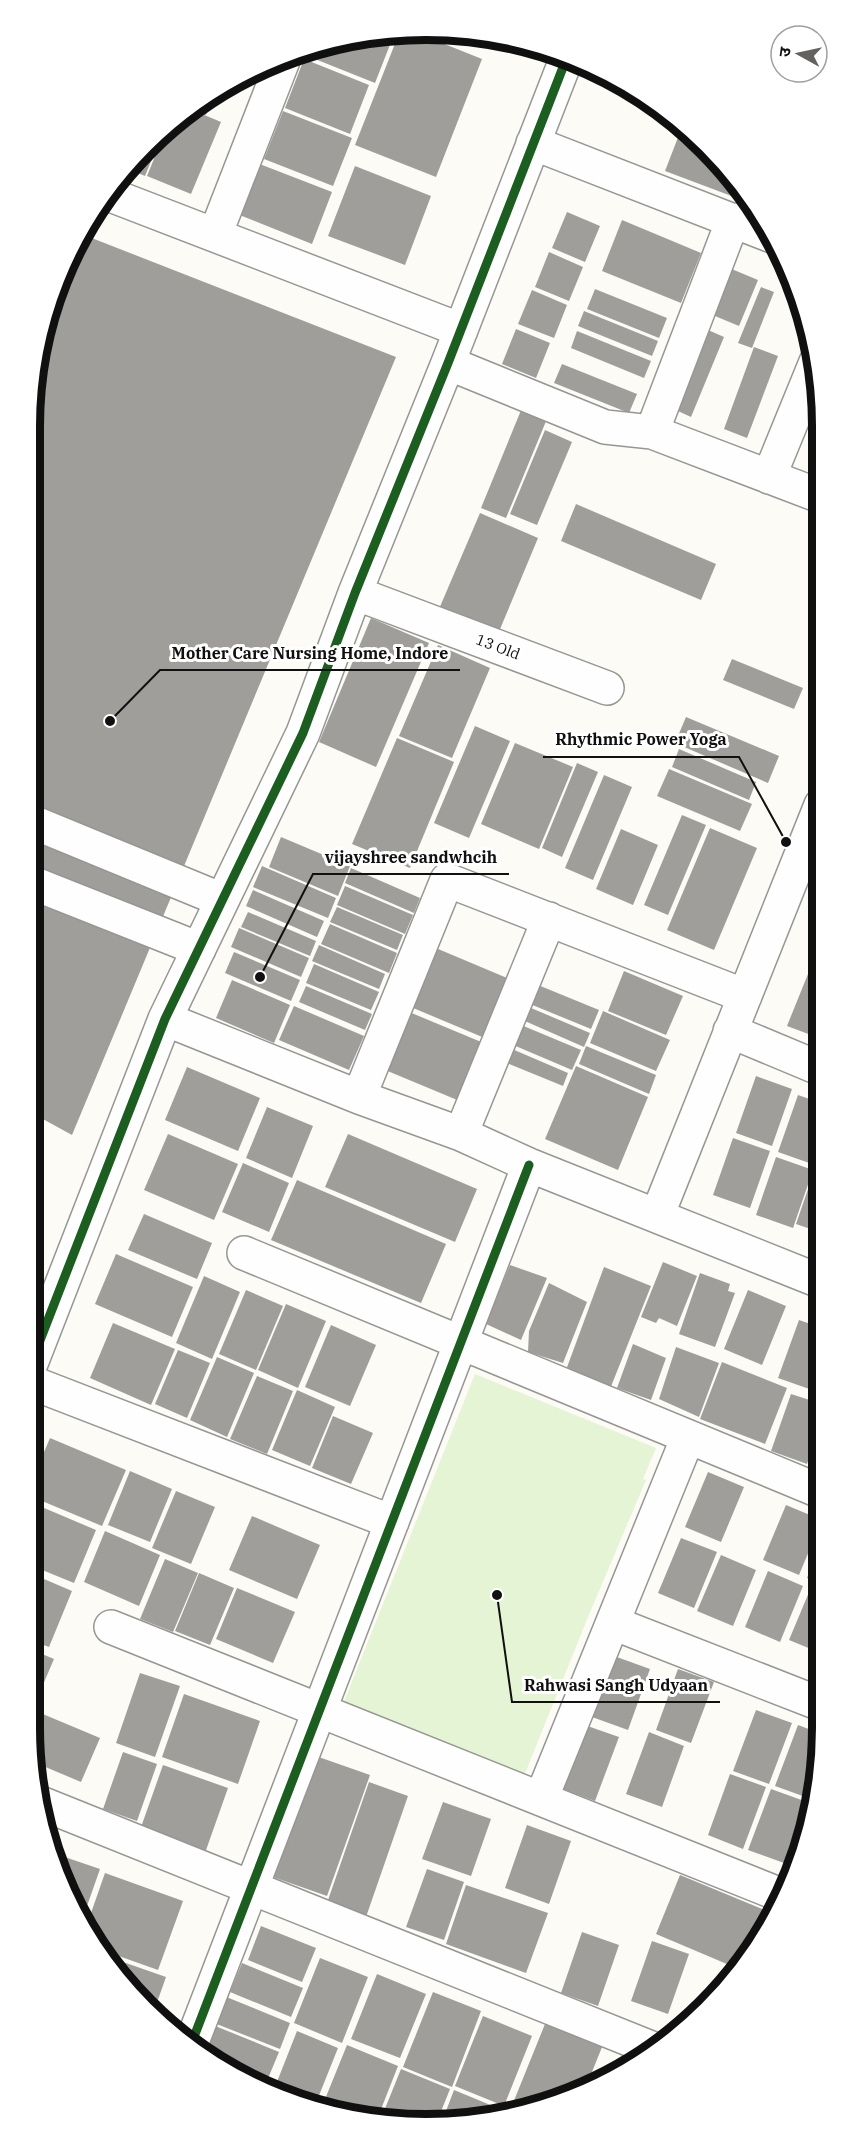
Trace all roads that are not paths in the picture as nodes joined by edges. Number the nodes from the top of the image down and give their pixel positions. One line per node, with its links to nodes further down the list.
1 (563, 66): 3 (street)
2 (279, 70): 7 (street)
3 (533, 143): 5 (street); 8 (street)
4 (116, 197): 7 (street)
5 (733, 220): 6 (street); 11 (street)
6 (758, 229)
7 (215, 235): 8 (street)
8 (460, 330): 9 (street)
9 (448, 363): 11 (street); 14 (street)
10 (809, 378): 12 (street)
11 (652, 432): 12 (street)
12 (769, 477): 13 (street)
13 (812, 493)
14 (355, 592): 15 (street, 13 Old); 20 (street)
15 (607, 688)
16 (40, 825): 20 (street)
17 (812, 852): 18 (street)
18 (809, 868): 23 (street)
19 (40, 886): 22 (street)
20 (222, 900): 22 (street)
21 (549, 919): 23 (street); 27 (street); 28 (street)
22 (199, 949): 24 (street)
23 (745, 996): 25 (street)
24 (165, 1019): 27 (street); 33 (street)
25 (730, 1031): 26 (street); 30 (street)
26 (812, 1064)
27 (359, 1097): 28 (street)
28 (461, 1134): 29 (street)
29 (530, 1165): 30 (street); 34 (street)
30 (657, 1216): 32 (street)
31 (244, 1253): 34 (street)
32 (812, 1278)
33 (40, 1340)
34 (461, 1343): 36 (street); 38 (street)
35 (40, 1386): 38 (street)
36 (688, 1437): 37 (street); 39 (street)
37 (812, 1488)
38 (392, 1521): 42 (street)
39 (613, 1623): 41 (street); 43 (street)
40 (111, 1627): 42 (street)
41 (812, 1701)
42 (320, 1710): 43 (street); 45 (street)
43 (541, 1798): 46 (street)
44 (49, 1807): 45 (street)
45 (252, 1888): 47 (street); 48 (street)
46 (776, 1893)
47 (194, 2036)
48 (646, 2046)

